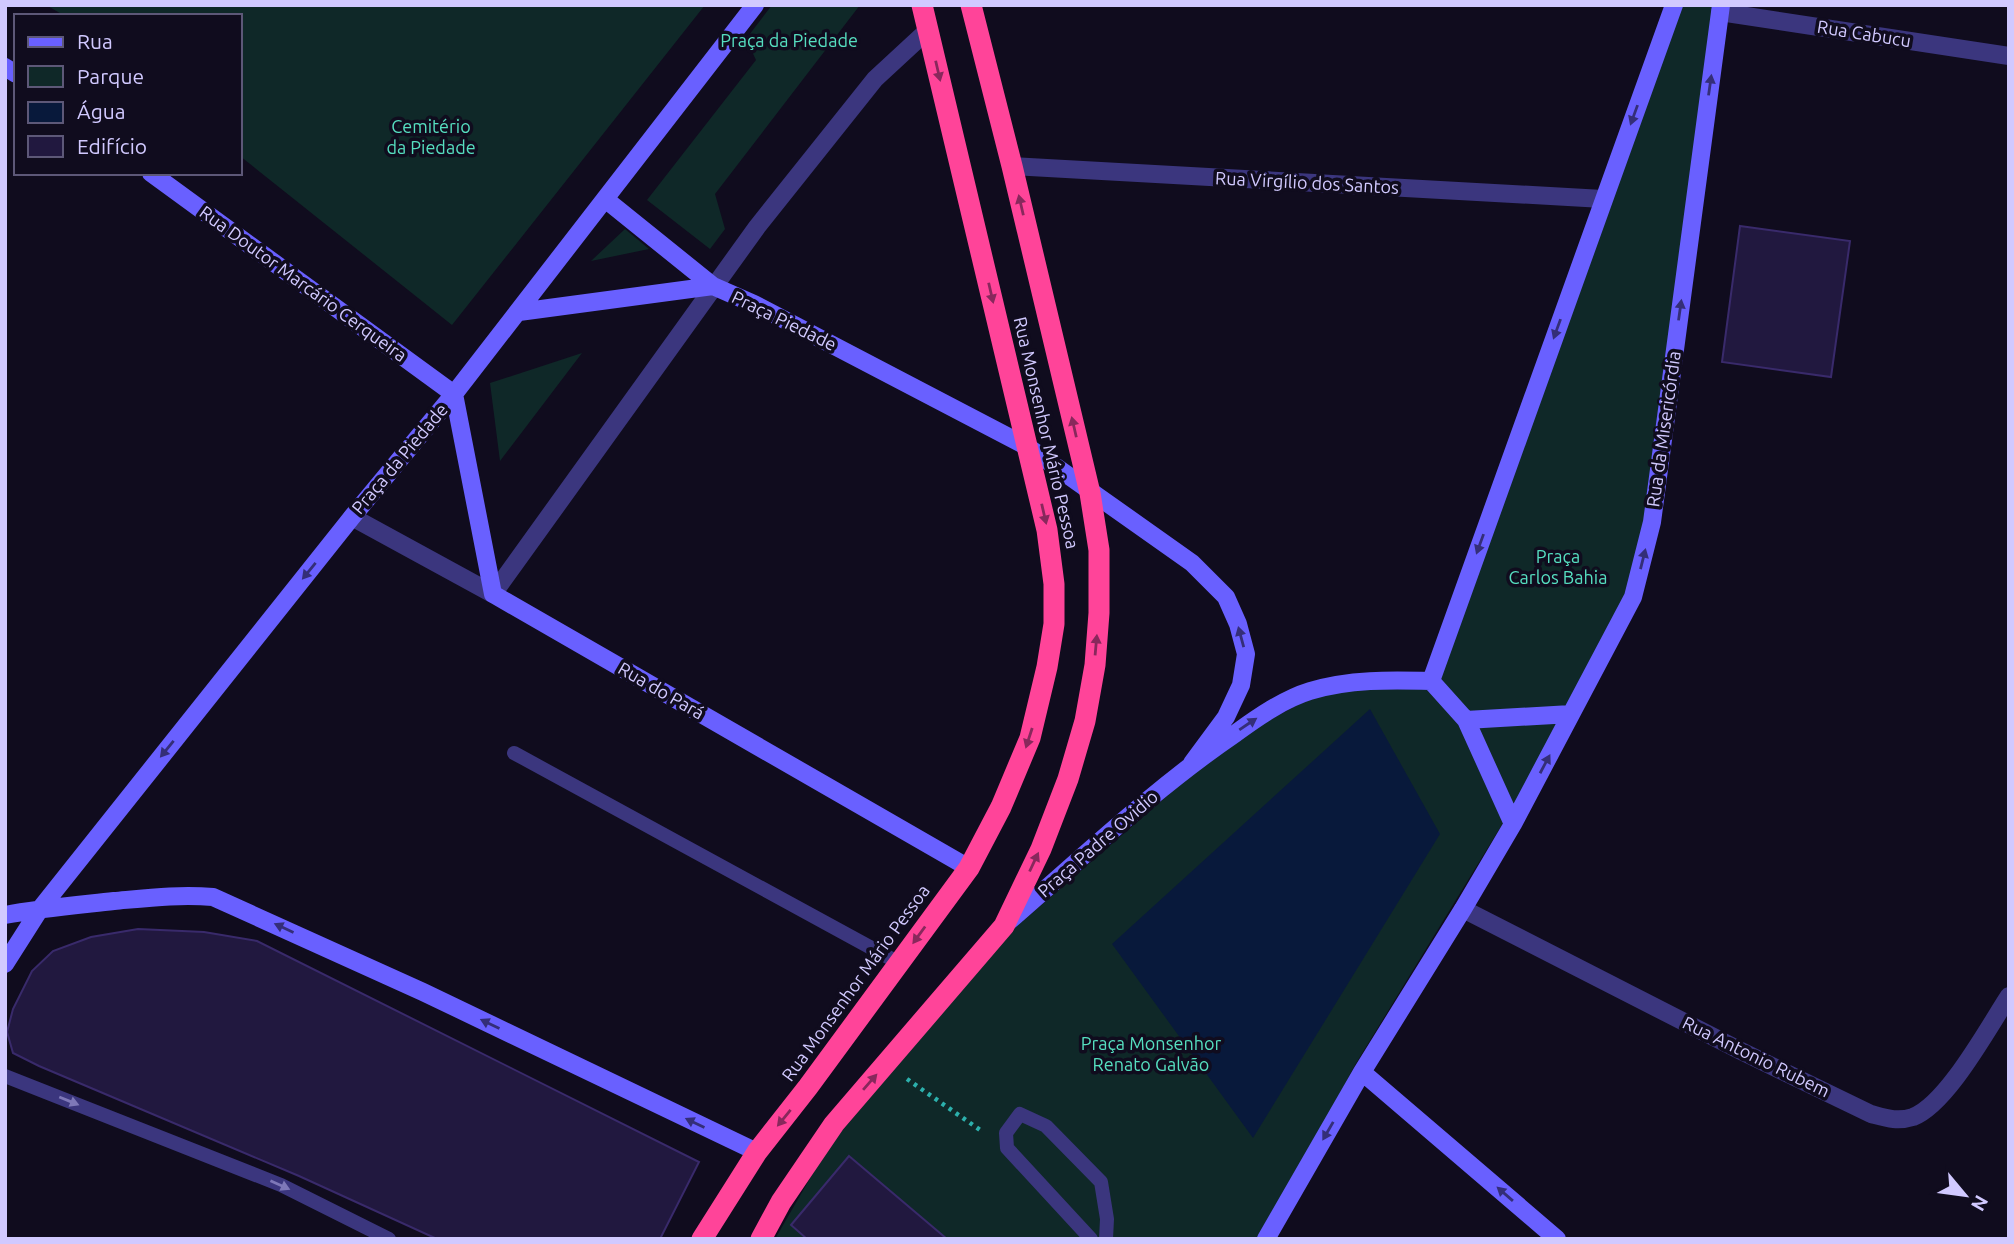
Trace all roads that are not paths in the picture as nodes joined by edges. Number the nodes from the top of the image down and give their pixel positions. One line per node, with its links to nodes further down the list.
1 (755, 5): 10 (street, Praça da Piedade)
2 (922, 5): 6 (highway, Rua Monsenhor Mário Pessoa)
3 (971, 5): 8 (highway, Rua Monsenhor Mário Pessoa)
4 (1674, 5): 11 (street, one-way to 11)
5 (1720, 8): 7 (street, Rua Cabucu); 20 (street, Rua da Misericórdia, one-way to 5)
6 (928, 30): 12 (street); 15 (highway, Rua Monsenhor Mário Pessoa, one-way to 15)
7 (2009, 56)
8 (1012, 166): 11 (street, Rua Virgílio dos Santos); 16 (highway, Rua Monsenhor Mário Pessoa, one-way to 8)
9 (154, 175): 14 (street, Rua Doutor Marcário Cerqueira)
10 (605, 200): 12 (street); 13 (street, Praça da Piedade)
11 (1603, 200): 19 (street, one-way to 19)
12 (713, 286): 13 (street, Praça Piedade); 15 (street, Praça Piedade); 18 (street)
13 (519, 312): 14 (street, Praça da Piedade)
14 (454, 394): 17 (street, Praça da Piedade); 18 (street)
15 (1028, 447): 16 (street); 25 (highway, Rua Monsenhor Mário Pessoa, one-way to 25)
16 (1090, 493): 23 (street, one-way to 16); 29 (highway, Rua Monsenhor Mário Pessoa, one-way to 16)
17 (352, 517): 18 (street, Rua do Pará); 26 (street, Praça da Piedade, one-way to 26)
18 (493, 594): 25 (street, Rua do Pará)
19 (1431, 681): 21 (street); 23 (street, one-way to 19)
20 (1571, 714): 21 (street); 24 (street, Rua da Misericórdia, one-way to 20)
21 (1466, 720): 24 (street)
22 (514, 753): 30 (lane)
23 (1192, 763): 29 (street, Praça Padre Ovidio)
24 (1513, 824): 27 (street)
25 (969, 868): 30 (highway, Rua Monsenhor Mário Pessoa, one-way to 30)
26 (40, 909): 28 (street); 31 (street, Praça da Piedade); 35 (street, one-way to 26)
27 (1463, 909): 32 (street, Rua Antonio Rubem); 33 (street)
28 (5, 915)
29 (1004, 926): 38 (highway, Rua Monsenhor Mário Pessoa, one-way to 29)
30 (899, 963): 35 (highway, Rua Monsenhor Mário Pessoa, one-way to 35)
31 (5, 964)
32 (2009, 996)
33 (1362, 1072): 41 (street, one-way to 41); 42 (street, one-way to 33)
34 (5, 1076): 36 (lane, one-way to 36)
35 (757, 1152): 37 (highway, Rua Monsenhor Mário Pessoa)
36 (388, 1239)
37 (702, 1239)
38 (761, 1239)
39 (1091, 1239): 40 (lane)
40 (1106, 1239)
41 (1266, 1239)
42 (1557, 1239)

